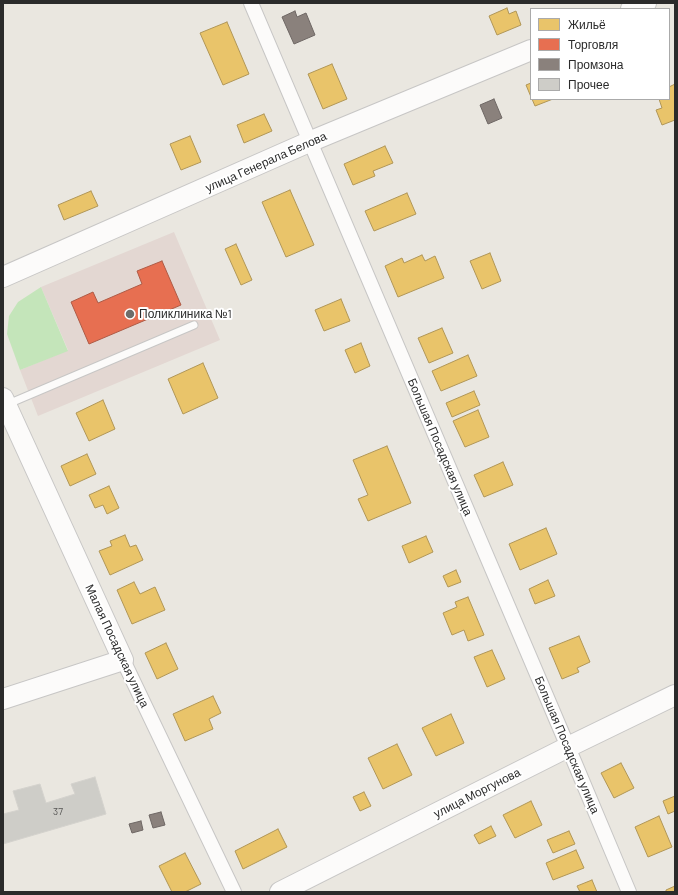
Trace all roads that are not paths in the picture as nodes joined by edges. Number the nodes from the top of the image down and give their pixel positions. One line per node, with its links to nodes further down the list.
1 (250, 3): 5 (street, Большая Посадская улица)
2 (646, 3): 3 (main road)
3 (634, 8)
4 (530, 50): 5 (main road, улица Генерала Белова)
5 (309, 142): 6 (main road, улица Генерала Белова); 12 (street, Большая Посадская улица)
6 (3, 277)
7 (194, 325): 8 (lane)
8 (4, 401): 9 (main road, Малая Посадская улица)
9 (123, 660): 11 (main road); 13 (street, Малая Посадская улица)
10 (675, 695): 12 (main road, улица Моргунова)
11 (3, 699)
12 (568, 747): 14 (main road, улица Моргунова); 15 (street, Большая Посадская улица)
13 (234, 892)
14 (280, 892)
15 (629, 892)

